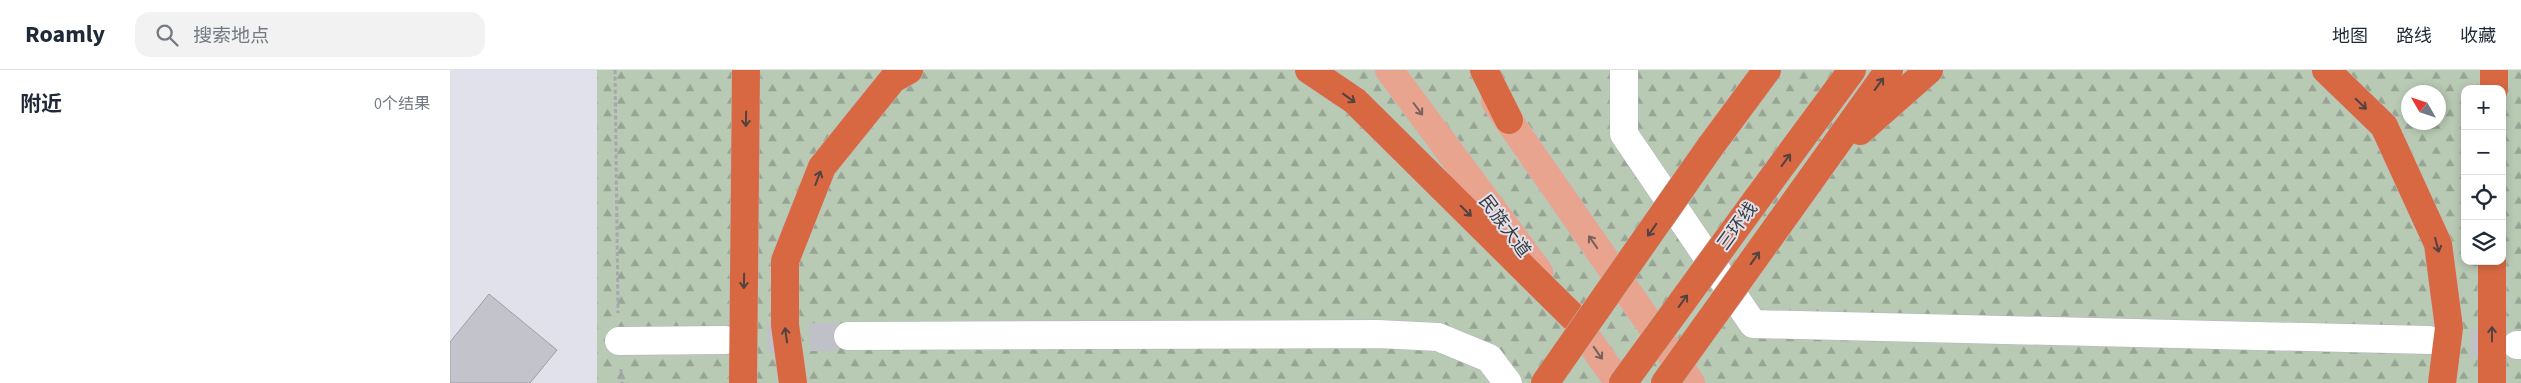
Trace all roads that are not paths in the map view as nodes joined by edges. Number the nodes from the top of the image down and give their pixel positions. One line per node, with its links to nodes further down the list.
1 (746, 70): 25 (highway, one-way to 25)
2 (908, 70): 26 (highway, one-way to 2)
3 (1309, 70): 20 (highway, one-way to 20)
4 (1389, 70): 20 (main road, 民族大道, one-way to 20)
5 (1472, 70): 16 (main road)
6 (1484, 70): 16 (highway)
7 (1624, 70): 23 (street)
8 (1755, 70): 17 (highway)
9 (1767, 70): 17 (highway)
10 (1852, 70): 30 (highway, 三环线, one-way to 10, bridge)
11 (1889, 70): 18 (highway, one-way to 11)
12 (1929, 70): 18 (highway)
13 (2326, 70): 33 (highway, one-way to 33)
14 (2494, 70): 15 (highway)
15 (2494, 85)
16 (1509, 120): 32 (main road, one-way to 16)
17 (1710, 147): 28 (highway, one-way to 28, bridge)
18 (1813, 175): 31 (highway, one-way to 18, bridge)
19 (2492, 265): 34 (highway, one-way to 19)
20 (1572, 316): 29 (main road, 民族大道, one-way to 29)
21 (848, 336): 27 (street)
22 (725, 340): 24 (street)
23 (2429, 340)
24 (619, 341)
25 (743, 383)
26 (793, 383)
27 (1508, 383)
28 (1545, 383)
29 (1619, 383)
30 (1624, 383)
31 (1666, 383)
32 (1690, 383)
33 (2442, 383)
34 (2492, 383)

